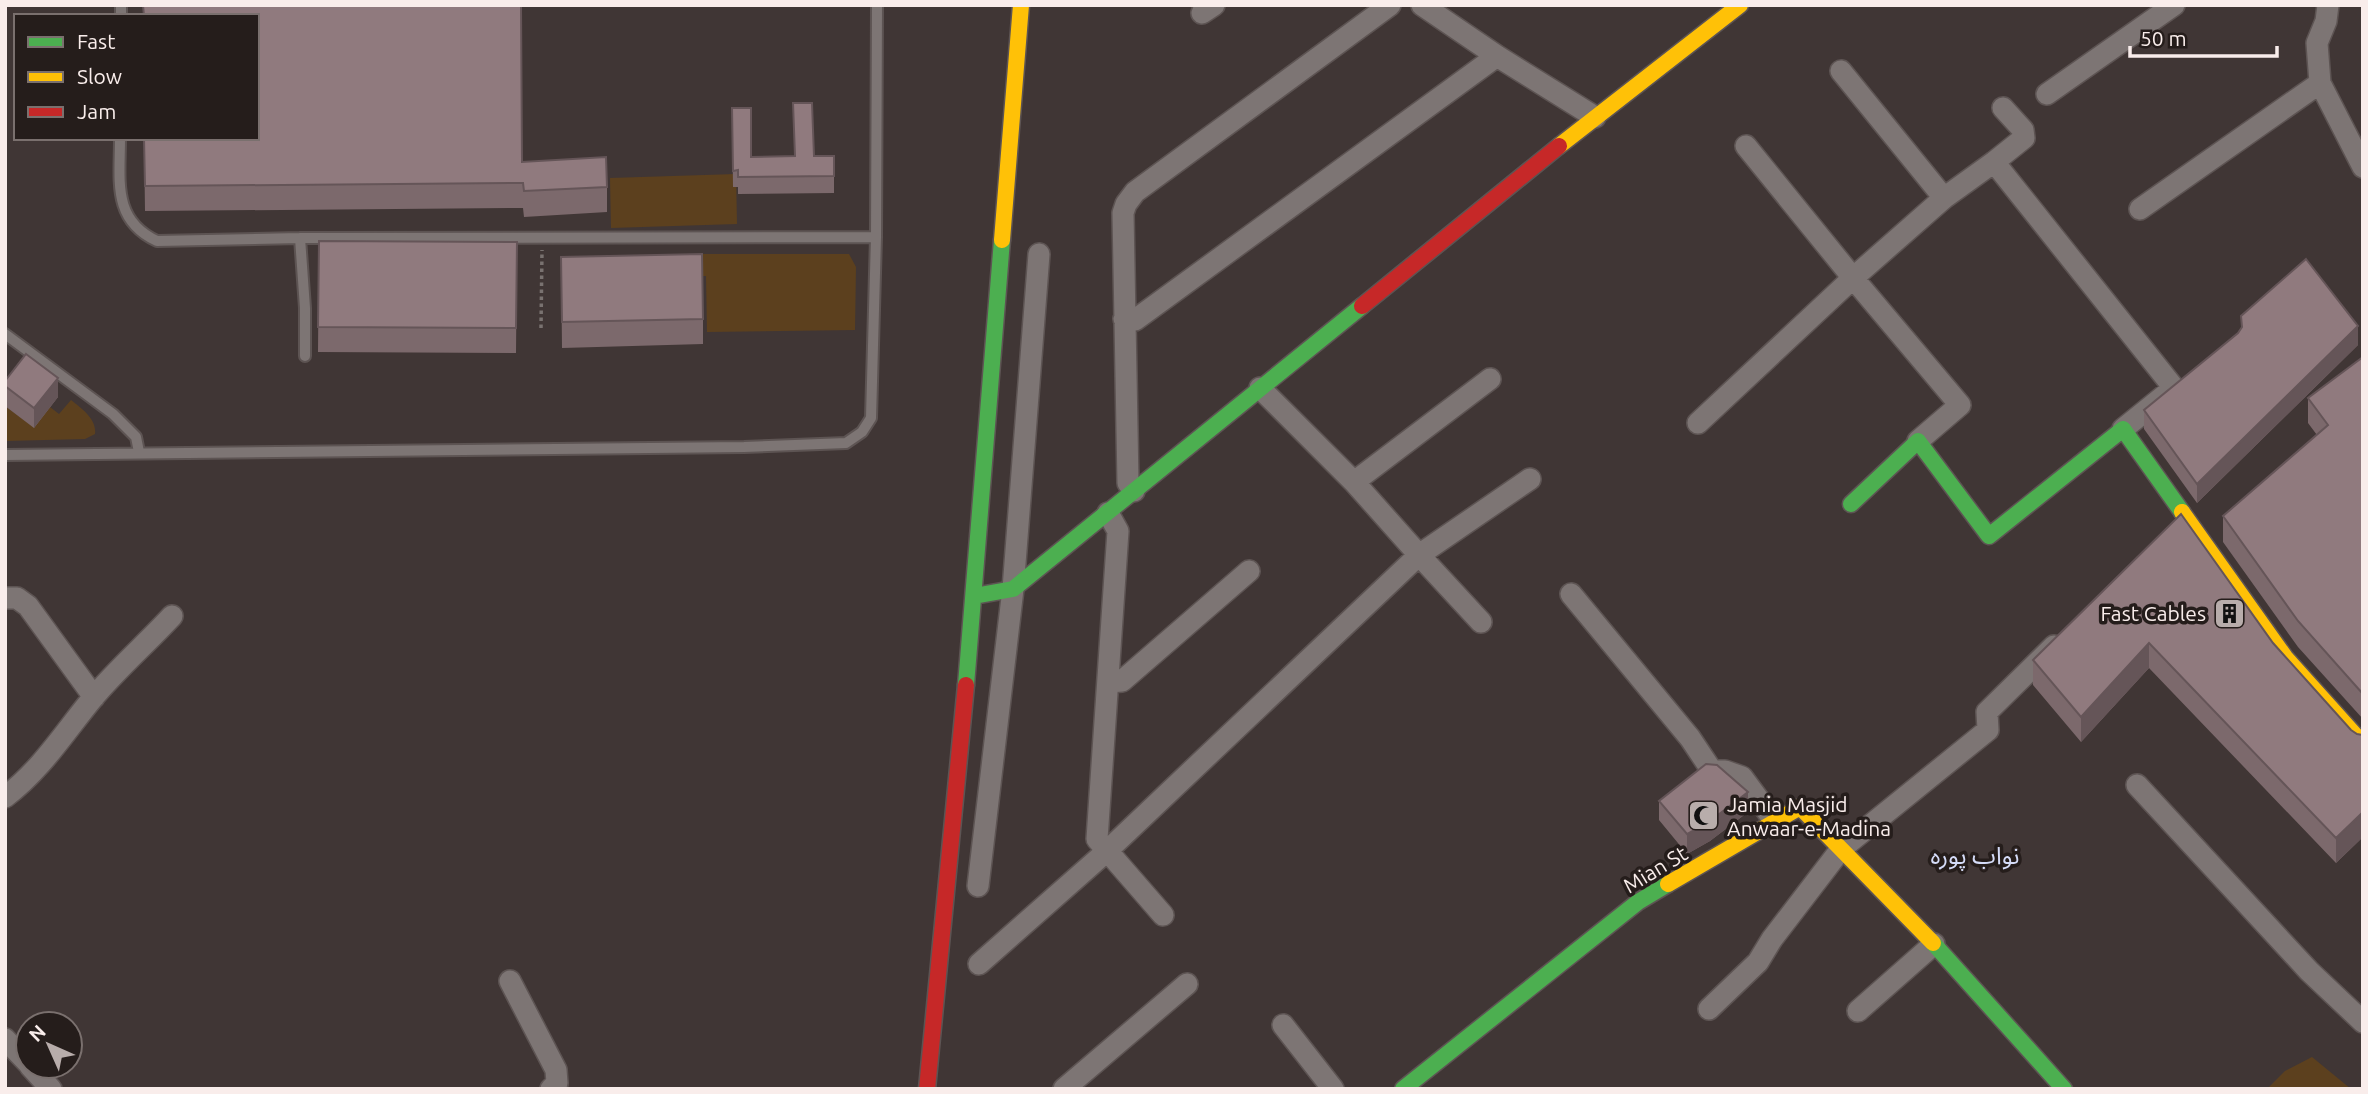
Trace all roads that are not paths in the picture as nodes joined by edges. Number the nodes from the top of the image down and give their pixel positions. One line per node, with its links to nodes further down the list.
1 (877, 5): 20 (lane)
2 (1021, 5): 45 (street)
3 (1390, 5): 24 (street)
4 (1422, 5): 8 (street)
5 (1740, 5): 13 (street)
6 (2174, 5): 11 (street)
7 (2328, 5): 10 (street)
8 (1496, 56): 13 (street); 24 (street)
9 (1841, 71): 18 (street)
10 (2320, 83): 17 (street); 19 (street)
11 (2047, 94)
12 (2003, 108): 16 (street)
13 (1595, 117): 29 (street)
14 (120, 140): 21 (lane)
15 (1746, 146): 23 (street)
16 (1994, 162): 18 (street); 30 (street)
17 (2363, 167)
18 (1944, 198): 23 (street)
19 (2140, 209)
20 (876, 237): 21 (lane); 34 (lane)
21 (300, 238): 26 (lane)
22 (1039, 254): 43 (street)
23 (1853, 278): 31 (street); 33 (street)
24 (1124, 318): 38 (street)
25 (5, 334): 34 (lane)
26 (306, 356)
27 (2192, 373): 30 (street)
28 (1490, 379): 37 (street)
29 (1260, 388): 37 (street); 38 (street)
30 (2174, 388): 32 (street)
31 (1698, 424)
32 (2123, 429): 33 (street); 52 (street)
33 (1918, 441): 39 (street)
34 (139, 452): 35 (lane)
35 (5, 455)
36 (1530, 479): 41 (street)
37 (1354, 482): 41 (street)
38 (1133, 491): 40 (street)
39 (1851, 505)
40 (1108, 513): 43 (street); 50 (street)
41 (1419, 555): 48 (street); 57 (street)
42 (1249, 571): 50 (street)
43 (1013, 589): 45 (street); 58 (street)
44 (1571, 594): 55 (street)
45 (974, 596): 69 (street)
46 (5, 598): 51 (street)
47 (172, 616): 51 (street)
48 (1481, 622)
49 (2066, 634): 56 (street)
50 (1109, 682): 57 (street)
51 (94, 697): 54 (street)
52 (2363, 744)
53 (2137, 785): 66 (street)
54 (5, 797)
55 (1776, 823): 56 (street, Mian St); 72 (street, Mian St)
56 (1841, 849): 60 (street, Mian St); 64 (street)
57 (1107, 850): 59 (street); 61 (street)
58 (978, 886)
59 (1163, 915)
60 (1934, 944): 65 (street); 73 (street, Mian St)
61 (979, 964)
62 (510, 981): 68 (street)
63 (1187, 984): 70 (street)
64 (1709, 1009)
65 (1858, 1011)
66 (2363, 1021)
67 (1283, 1025): 71 (street)
68 (551, 1089)
69 (927, 1089)
70 (1064, 1089)
71 (1333, 1089)
72 (1403, 1089)
73 (2064, 1089)

